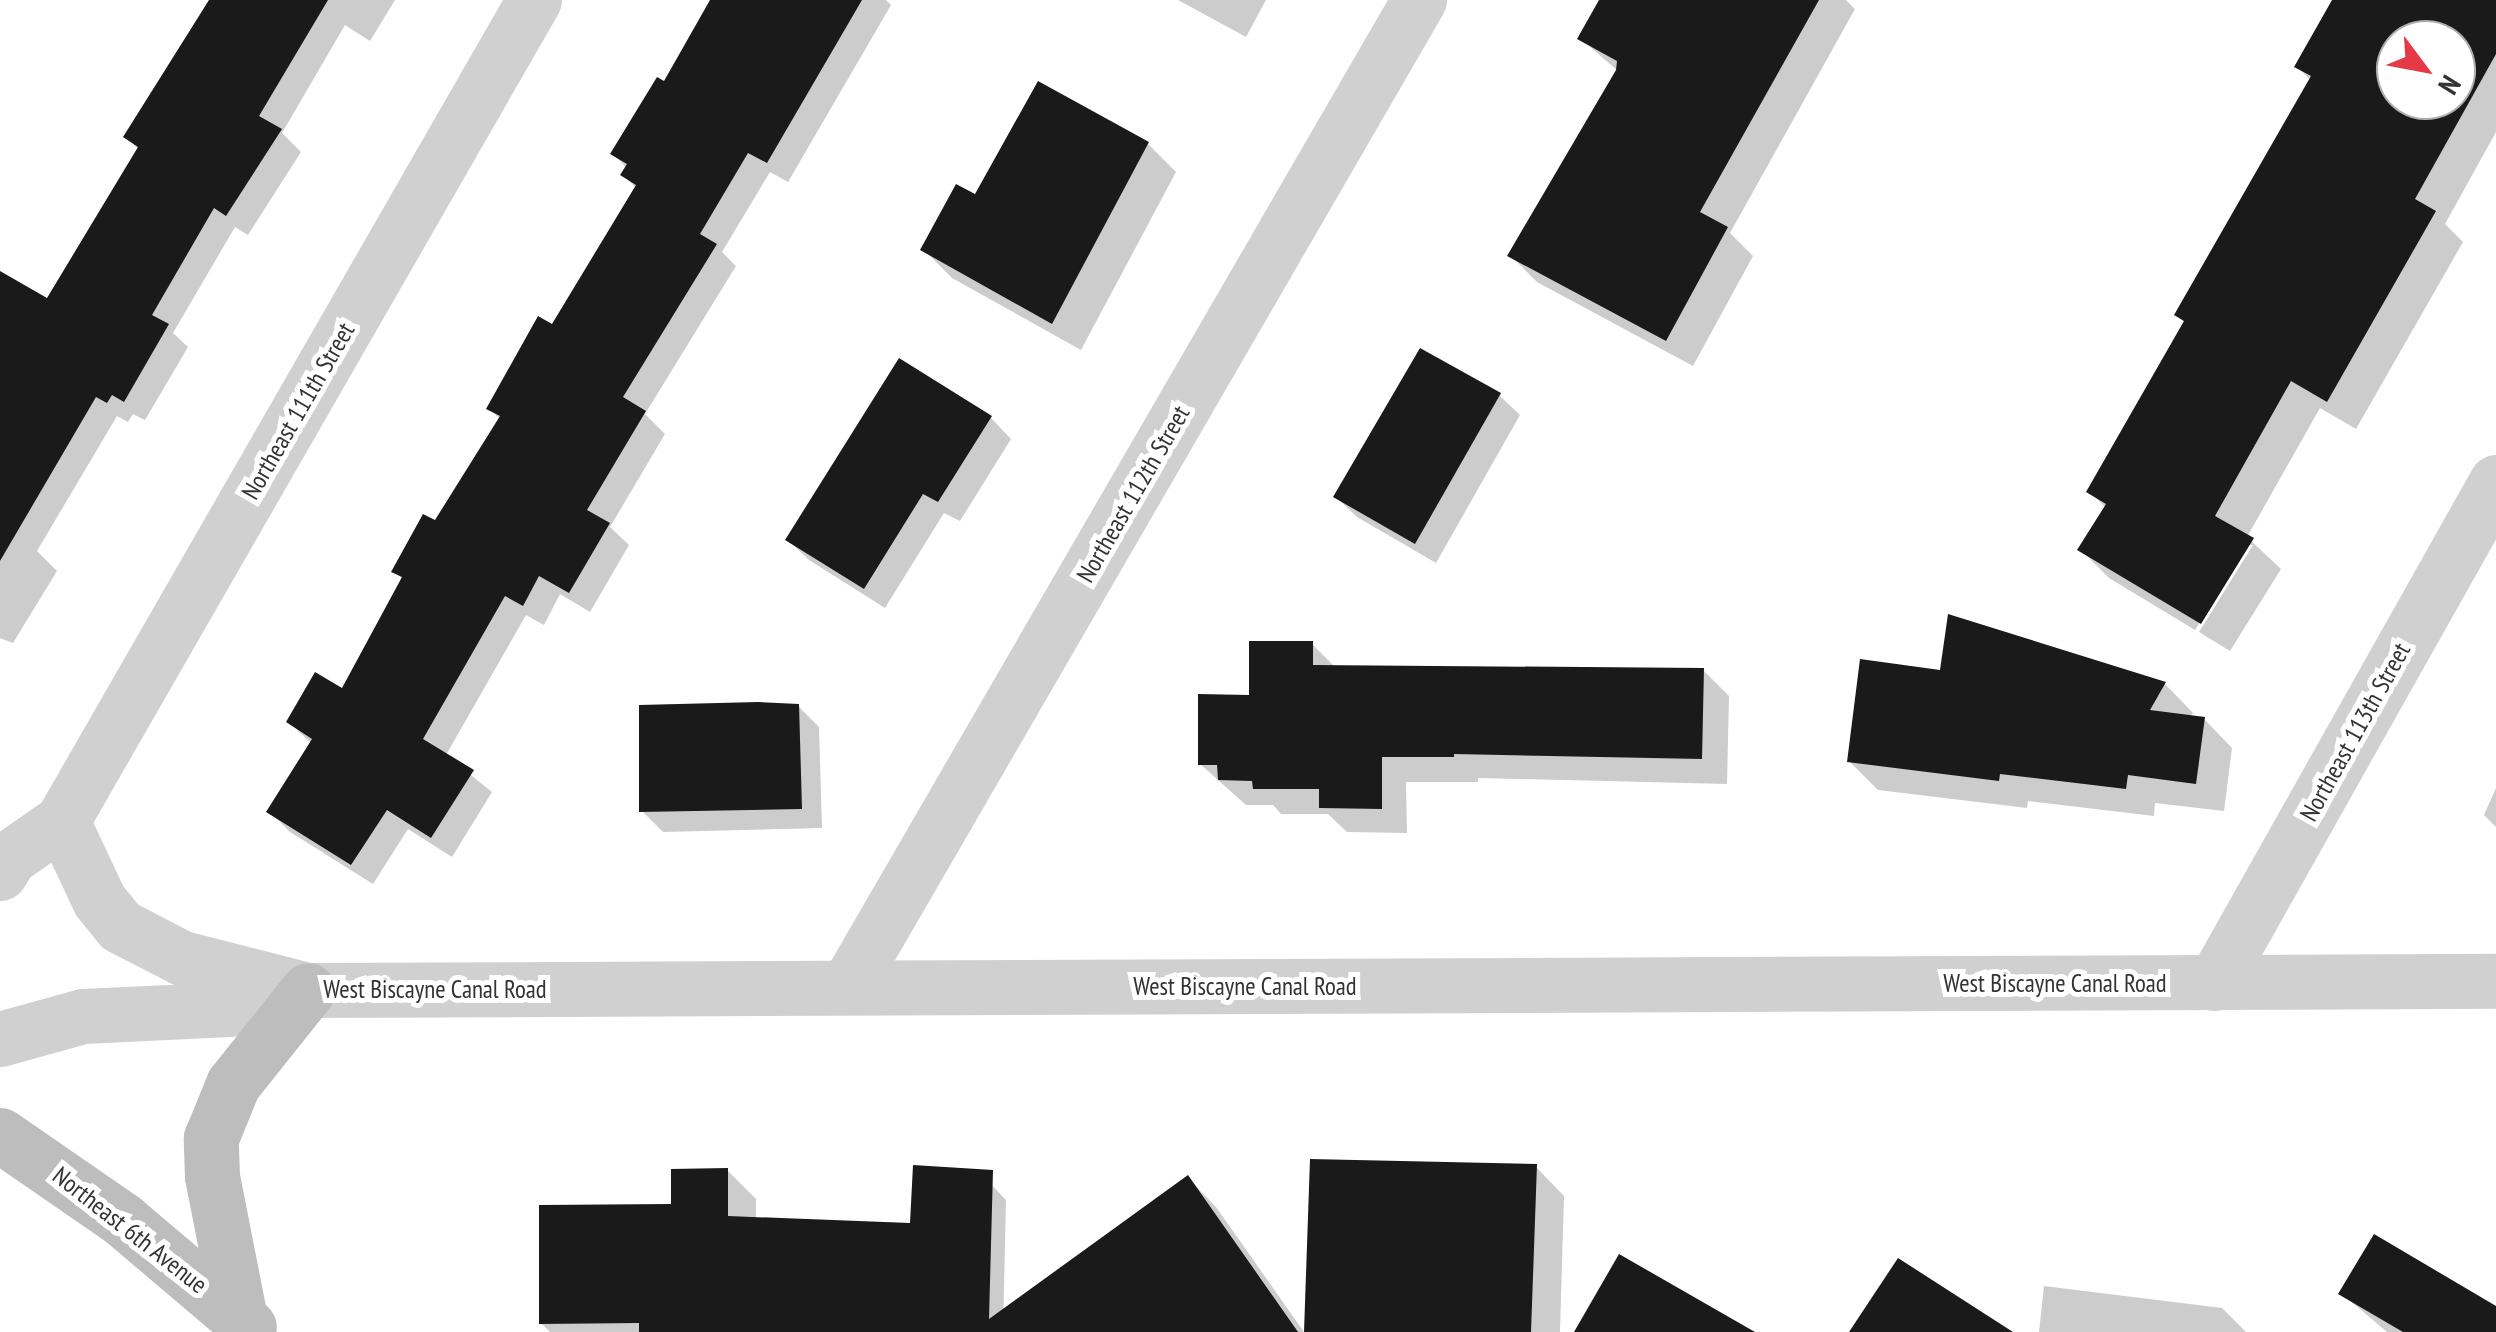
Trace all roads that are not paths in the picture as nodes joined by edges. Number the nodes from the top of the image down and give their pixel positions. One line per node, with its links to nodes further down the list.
1 (534, 0): 4 (street, Northeast 111th Street)
2 (1418, 0): 8 (street, Northeast 112th Street)
3 (2496, 482): 7 (street, Northeast 113th Street)
4 (62, 821): 5 (street); 9 (street)
5 (0, 873)
6 (2496, 981): 7 (street, West Biscayne Canal Road)
7 (2214, 982): 8 (street, West Biscayne Canal Road)
8 (847, 987): 9 (street, West Biscayne Canal Road)
9 (308, 990): 10 (street, West Biscayne Canal Road); 12 (main road)
10 (0, 1039)
11 (0, 1134): 12 (main road, Northeast 6th Avenue)
12 (248, 1325)

